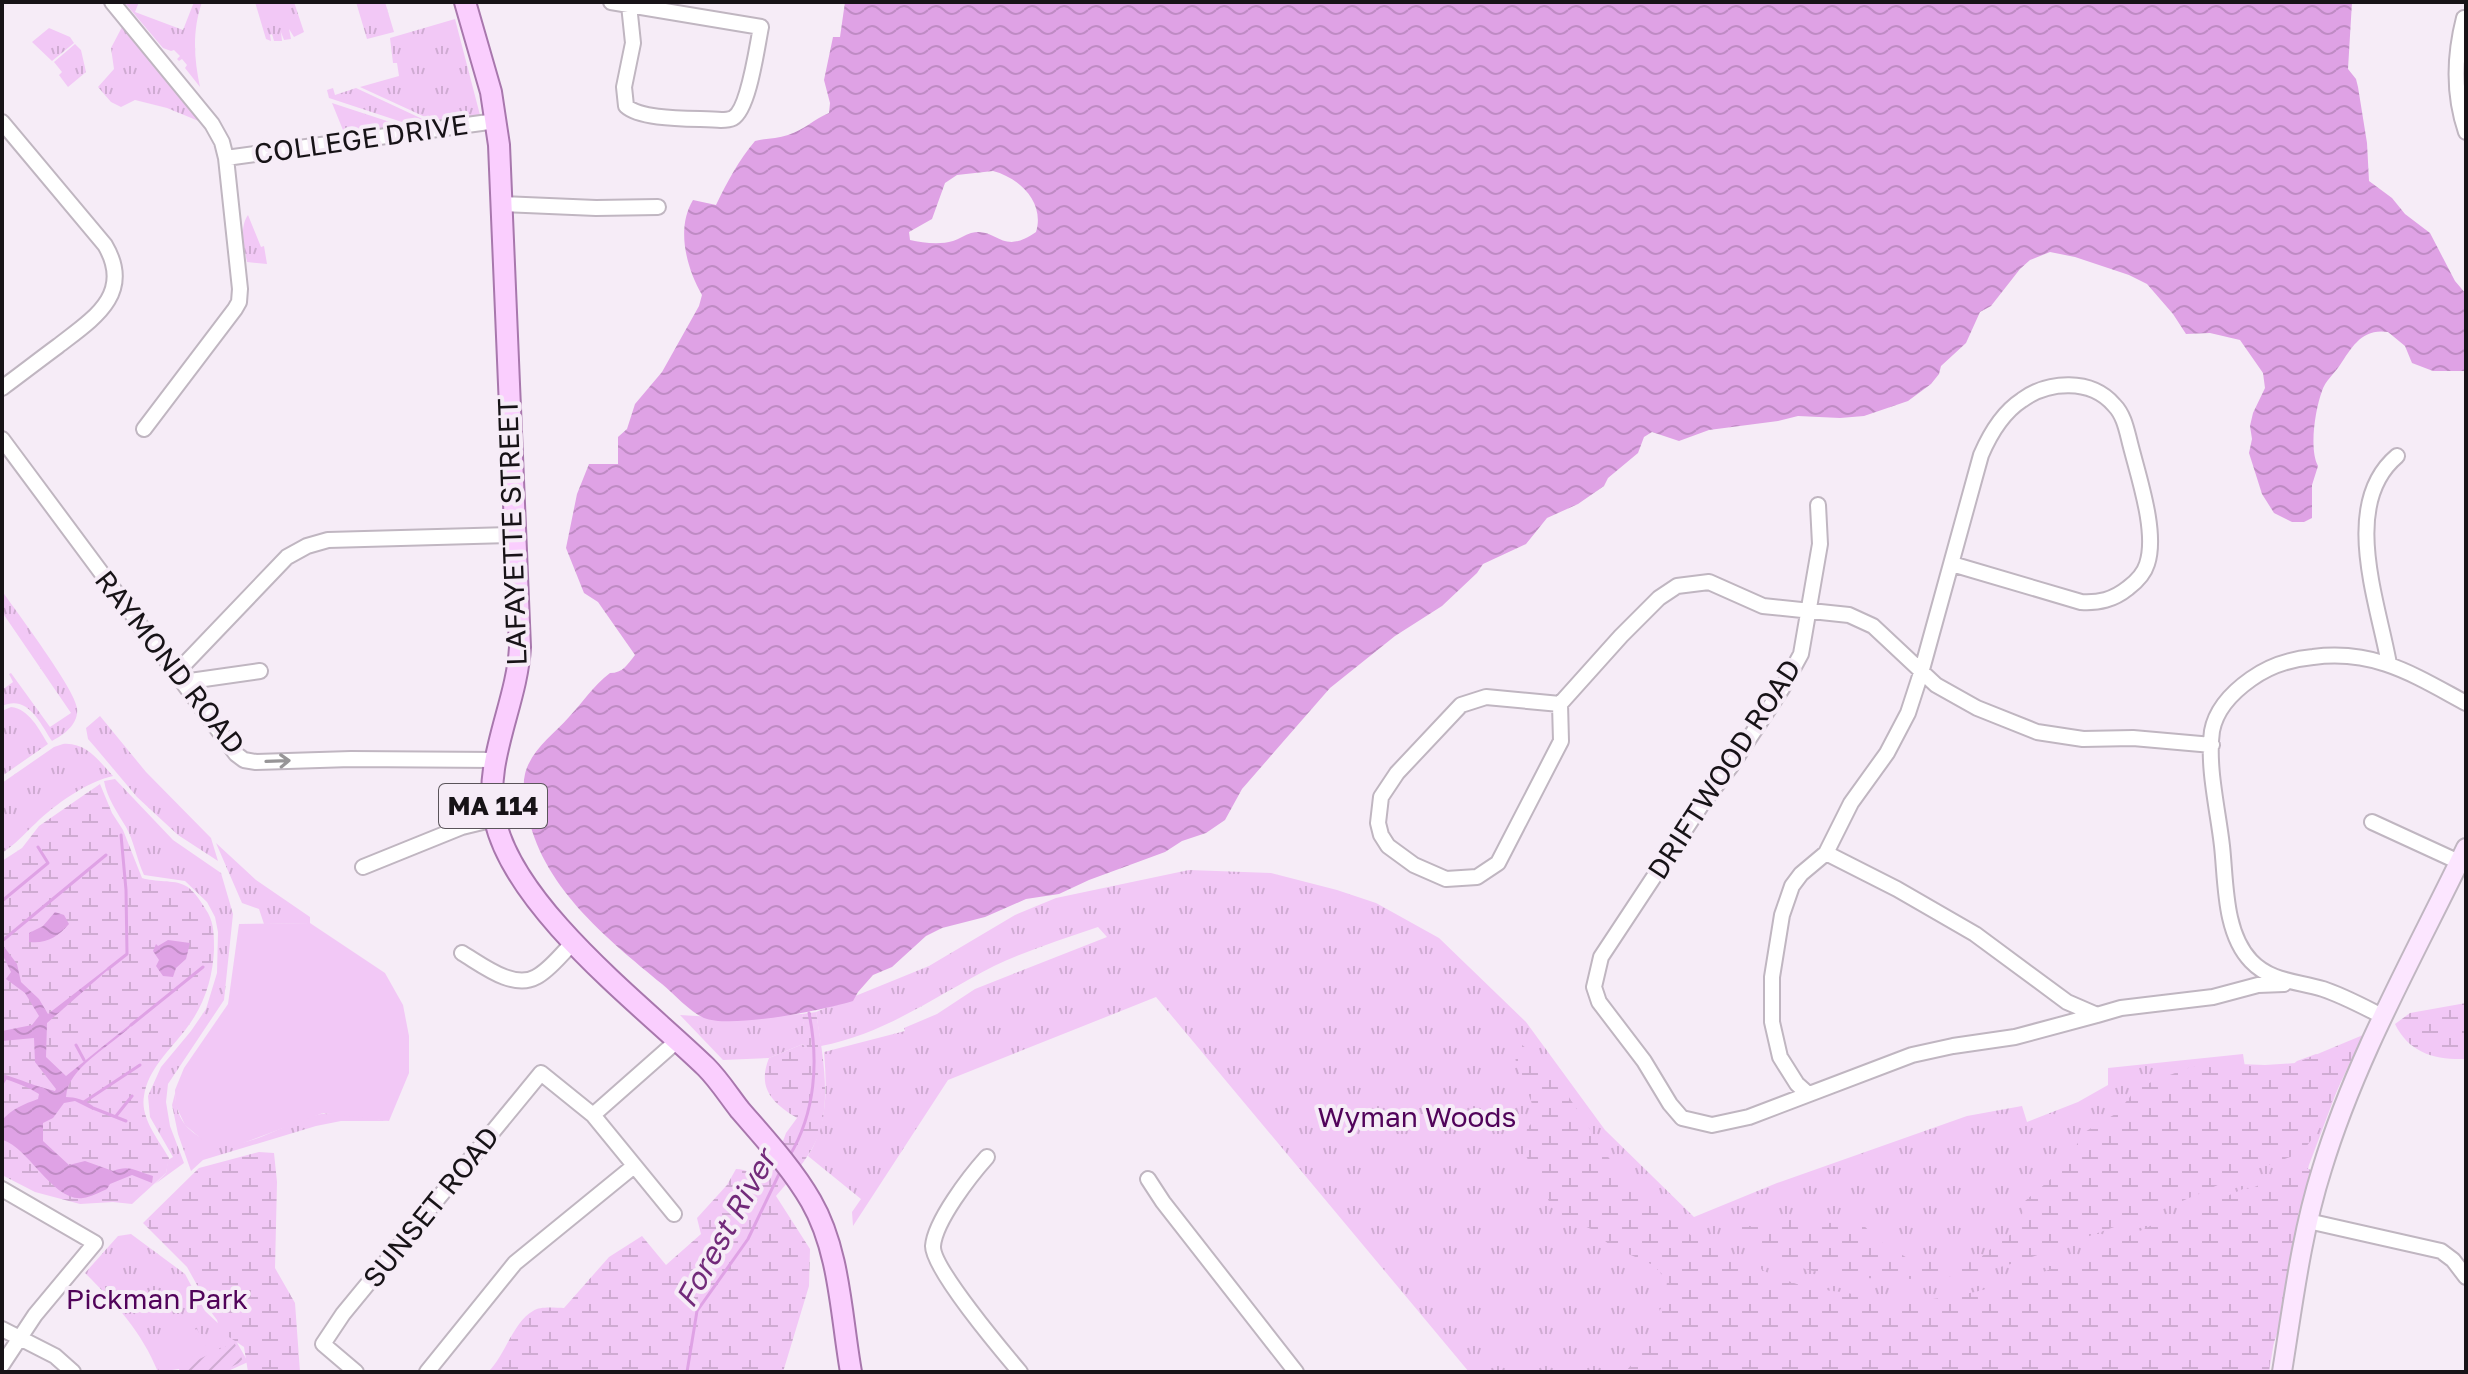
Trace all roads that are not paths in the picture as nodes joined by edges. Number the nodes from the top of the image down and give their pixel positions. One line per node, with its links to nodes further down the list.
1 (112, 2): 9 (street, COLLEGE DRIVE)
2 (466, 2): 6 (main road, LAFAYETTE STREET / MA 114)
3 (611, 2): 4 (street)
4 (629, 5): 4 (street)
5 (2464, 18): 8 (street)
6 (496, 121): 9 (street, COLLEGE DRIVE); 10 (main road, LAFAYETTE STREET / MA 114)
7 (2, 122): 12 (street)
8 (2466, 132)
9 (226, 158): 13 (street, COLLEGE DRIVE)
10 (500, 204): 11 (street); 17 (main road, LAFAYETTE STREET / MA 114)
11 (658, 207)
12 (2, 388)
13 (144, 429)
14 (2, 439): 23 (street, RAYMOND ROAD)
15 (2397, 456): 20 (street)
16 (1818, 505): 19 (street, DRIFTWOOD ROAD)
17 (514, 535): 23 (street); 27 (main road, LAFAYETTE STREET / MA 114)
18 (1952, 564): 18 (street); 22 (street)
19 (1808, 611): 22 (street); 25 (street); 39 (street, DRIFTWOOD ROAD)
20 (2389, 664): 24 (street); 26 (street)
21 (260, 671): 23 (street)
22 (1921, 673): 26 (street); 30 (street)
23 (179, 677): 27 (street, RAYMOND ROAD, one-way to 27)
24 (2466, 703)
25 (1560, 704): 25 (street)
26 (2212, 745): 35 (street)
27 (497, 760): 28 (main road, LAFAYETTE STREET / MA 114)
28 (495, 819): 32 (street); 33 (main road, LAFAYETTE STREET / MA 114)
29 (2372, 822): 31 (street)
30 (1826, 853): 36 (street); 39 (street)
31 (2463, 855): 37 (main road)
32 (363, 867)
33 (573, 943): 34 (street); 38 (main road, LAFAYETTE STREET / MA 114)
34 (462, 953)
35 (2290, 984): 36 (street); 37 (street)
36 (2097, 1015): 39 (street)
37 (2384, 1017): 46 (main road)
38 (678, 1040): 40 (street); 55 (main road, LAFAYETTE STREET / MA 114)
39 (1807, 1093)
40 (593, 1115): 42 (street); 53 (street, SUNSET ROAD)
41 (987, 1157): 51 (street)
42 (634, 1166): 45 (street); 54 (street)
43 (1148, 1179): 57 (street)
44 (2, 1189): 49 (street)
45 (674, 1214)
46 (2308, 1221): 47 (street); 58 (main road)
47 (2466, 1277)
48 (2, 1329): 49 (street)
49 (20, 1339): 50 (street); 52 (street)
50 (2, 1365)
51 (1018, 1370): 56 (street)
52 (73, 1372)
53 (356, 1372)
54 (427, 1372)
55 (851, 1372)
56 (1000, 1372)
57 (1296, 1372)
58 (2282, 1372)

